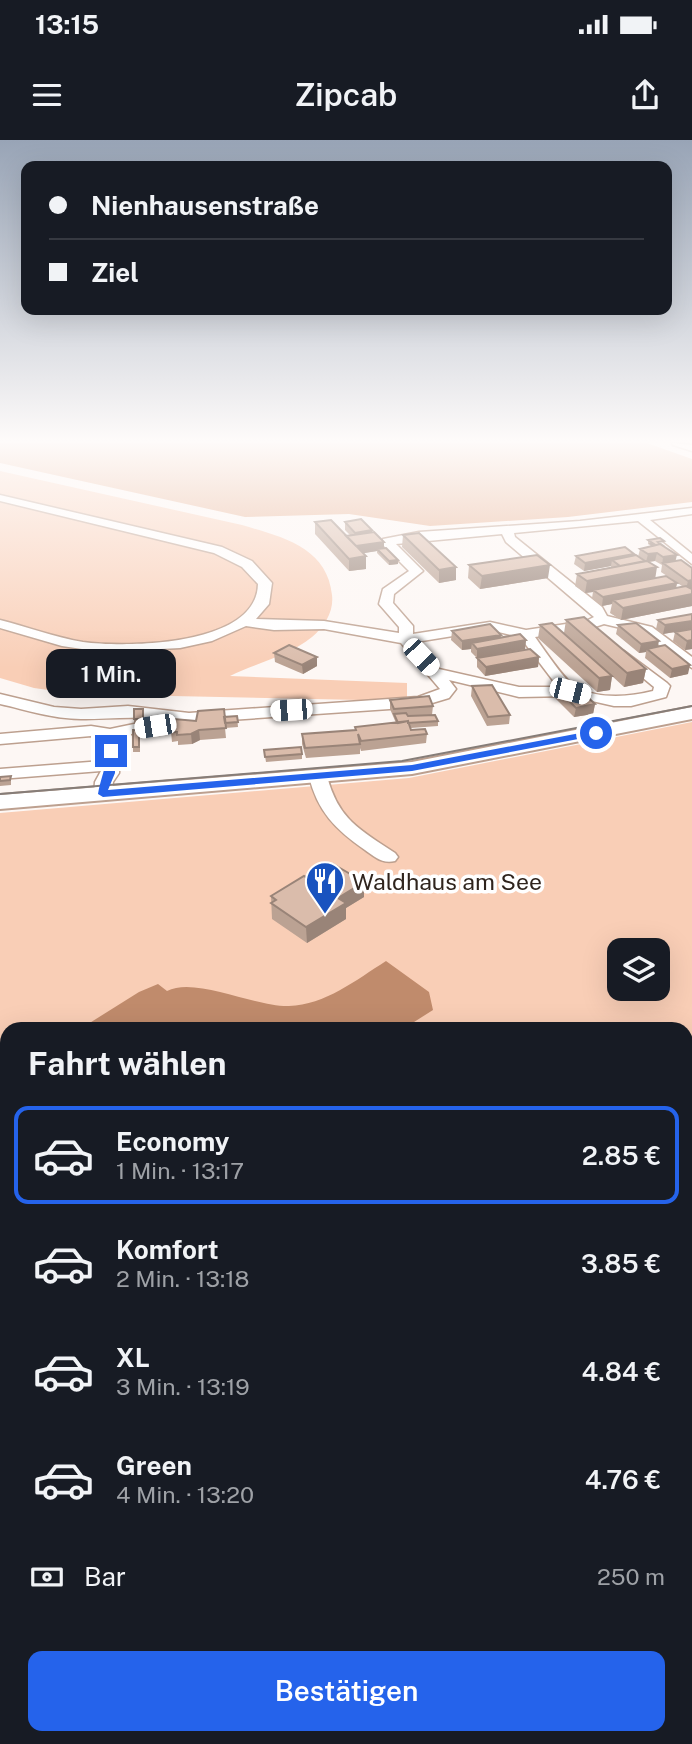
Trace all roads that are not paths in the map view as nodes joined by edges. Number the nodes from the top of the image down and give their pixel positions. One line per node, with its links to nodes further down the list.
1 (83, 518): 5 (street)
2 (641, 518): 3 (street); 4 (street)
3 (507, 531): 7 (street); 9 (street)
4 (692, 561)
5 (246, 622): 6 (street); 9 (street)
6 (0, 624)
7 (600, 630): 8 (street); 10 (street); 12 (street)
8 (525, 634): 9 (street); 12 (street)
9 (407, 639): 11 (street)
10 (692, 664)
11 (437, 673): 12 (street); 15 (street)
12 (570, 691)
13 (0, 699): 15 (street)
14 (692, 713): 20 (main road)
15 (189, 718): 16 (street)
16 (111, 737): 17 (street); 18 (street)
17 (0, 739)
18 (111, 765): 19 (street); 21 (street)
19 (0, 774)
20 (318, 776): 21 (main road); 23 (street)
21 (103, 794): 22 (main road)
22 (0, 802)
23 (388, 857)

